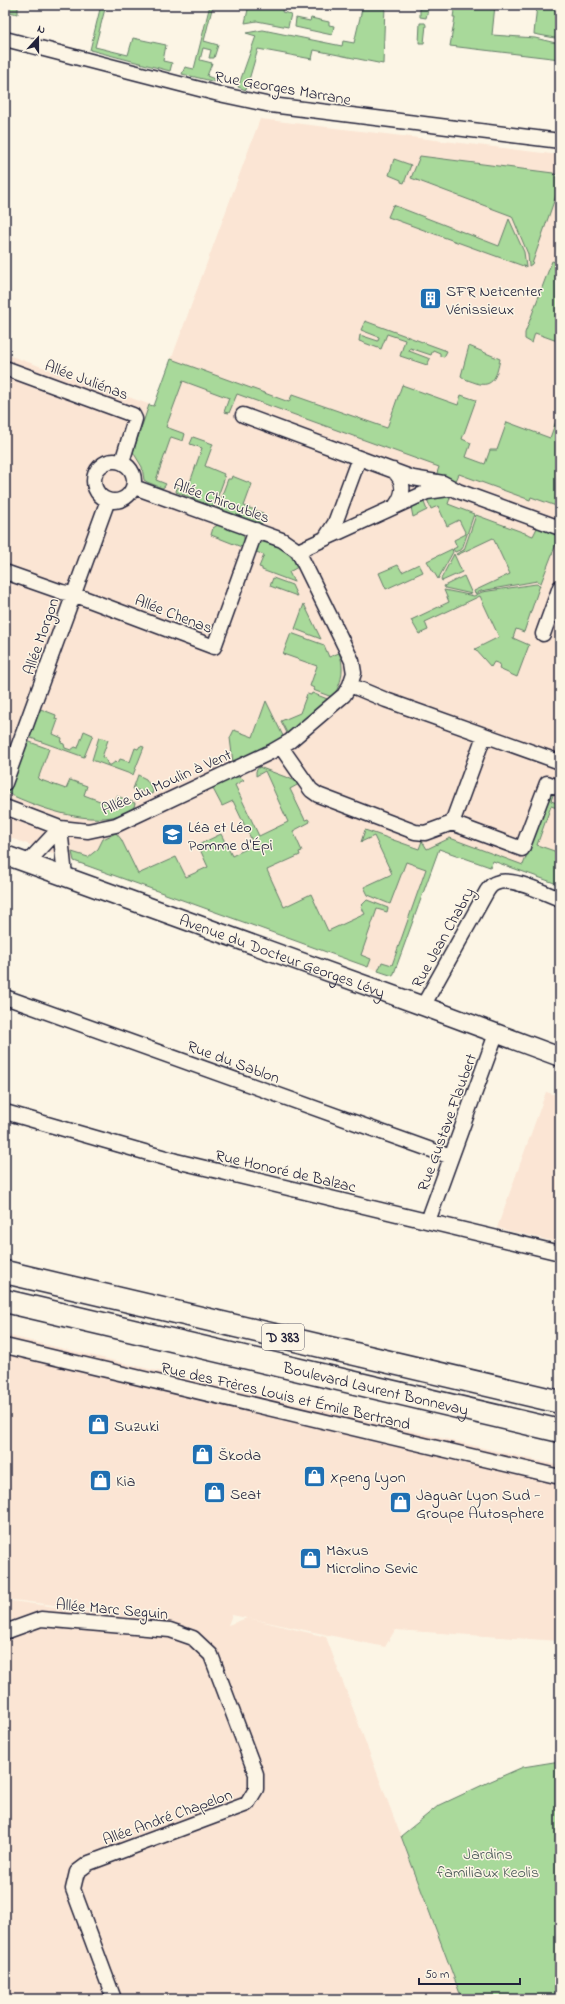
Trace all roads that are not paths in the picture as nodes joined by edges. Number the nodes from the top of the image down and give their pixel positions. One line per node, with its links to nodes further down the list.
1 (5, 39): 2 (street, Rue Georges Marrane)
2 (560, 141)
3 (5, 368): 6 (street, Allée Juliénas)
4 (243, 415): 5 (street)
5 (358, 458): 7 (street); 14 (street)
6 (122, 462): 8 (street); 10 (street)
7 (393, 470): 9 (street); 11 (street)
8 (134, 487): 10 (street); 13 (street, Allée Chiroubles)
9 (458, 491): 11 (street); 12 (street)
10 (108, 500): 18 (street, Allée Morgon)
11 (396, 505): 14 (street)
12 (560, 528)
13 (256, 530): 15 (street, Allée Chiroubles); 18 (street, Allée Chenas)
14 (326, 537): 15 (street)
15 (298, 551): 20 (street, Allée Chiroubles)
16 (5, 572): 18 (street, Allée Chenas)
17 (560, 589): 19 (street)
18 (73, 594): 24 (street, Allée Morgon)
19 (543, 634)
20 (350, 686): 21 (street); 22 (street, Allée du Moulin à Vent)
21 (484, 736): 23 (street); 27 (street)
22 (281, 747): 27 (street); 28 (street, Allée du Moulin à Vent)
23 (557, 762): 25 (street)
24 (5, 783)
25 (554, 786): 27 (street)
26 (5, 807): 28 (street, Allée du Moulin à Vent)
27 (452, 823)
28 (60, 828): 30 (street); 31 (street)
29 (5, 855): 30 (street, Avenue du Docteur Georges Lévy)
30 (26, 863): 31 (street, Avenue du Docteur Georges Lévy)
31 (65, 876): 34 (street, Avenue du Docteur Georges Lévy)
32 (560, 899): 34 (street, Rue Jean Chabry)
33 (5, 997): 38 (street, Rue du Sablon)
34 (423, 1006): 35 (street, Avenue du Docteur Georges Lévy)
35 (496, 1034): 36 (street, Avenue du Docteur Georges Lévy); 38 (street, Rue Gustave Flaubert)
36 (560, 1057)
37 (5, 1112): 39 (street, Rue Honoré de Balzac)
38 (451, 1157): 39 (street, Rue Gustave Flaubert)
39 (428, 1221): 40 (street, Rue Honoré de Balzac)
40 (560, 1253)
41 (5, 1272): 46 (highway, Boulevard Laurent Bonnevay / D 383)
42 (5, 1301): 44 (highway, Boulevard Laurent Bonnevay / D 383)
43 (5, 1315): 44 (highway)
44 (97, 1322): 49 (highway, Boulevard Laurent Bonnevay / D 383)
45 (5, 1346): 50 (street, Rue des Frères Louis et Émile Bertrand)
46 (429, 1371): 47 (highway); 48 (highway, Boulevard Laurent Bonnevay / D 383)
47 (560, 1386)
48 (560, 1402)
49 (560, 1431)
50 (560, 1477)
51 (5, 1632): 52 (street, Allée Marc Seguin)
52 (211, 1655): 53 (street, Allée André Chapelon)
53 (114, 1999)

